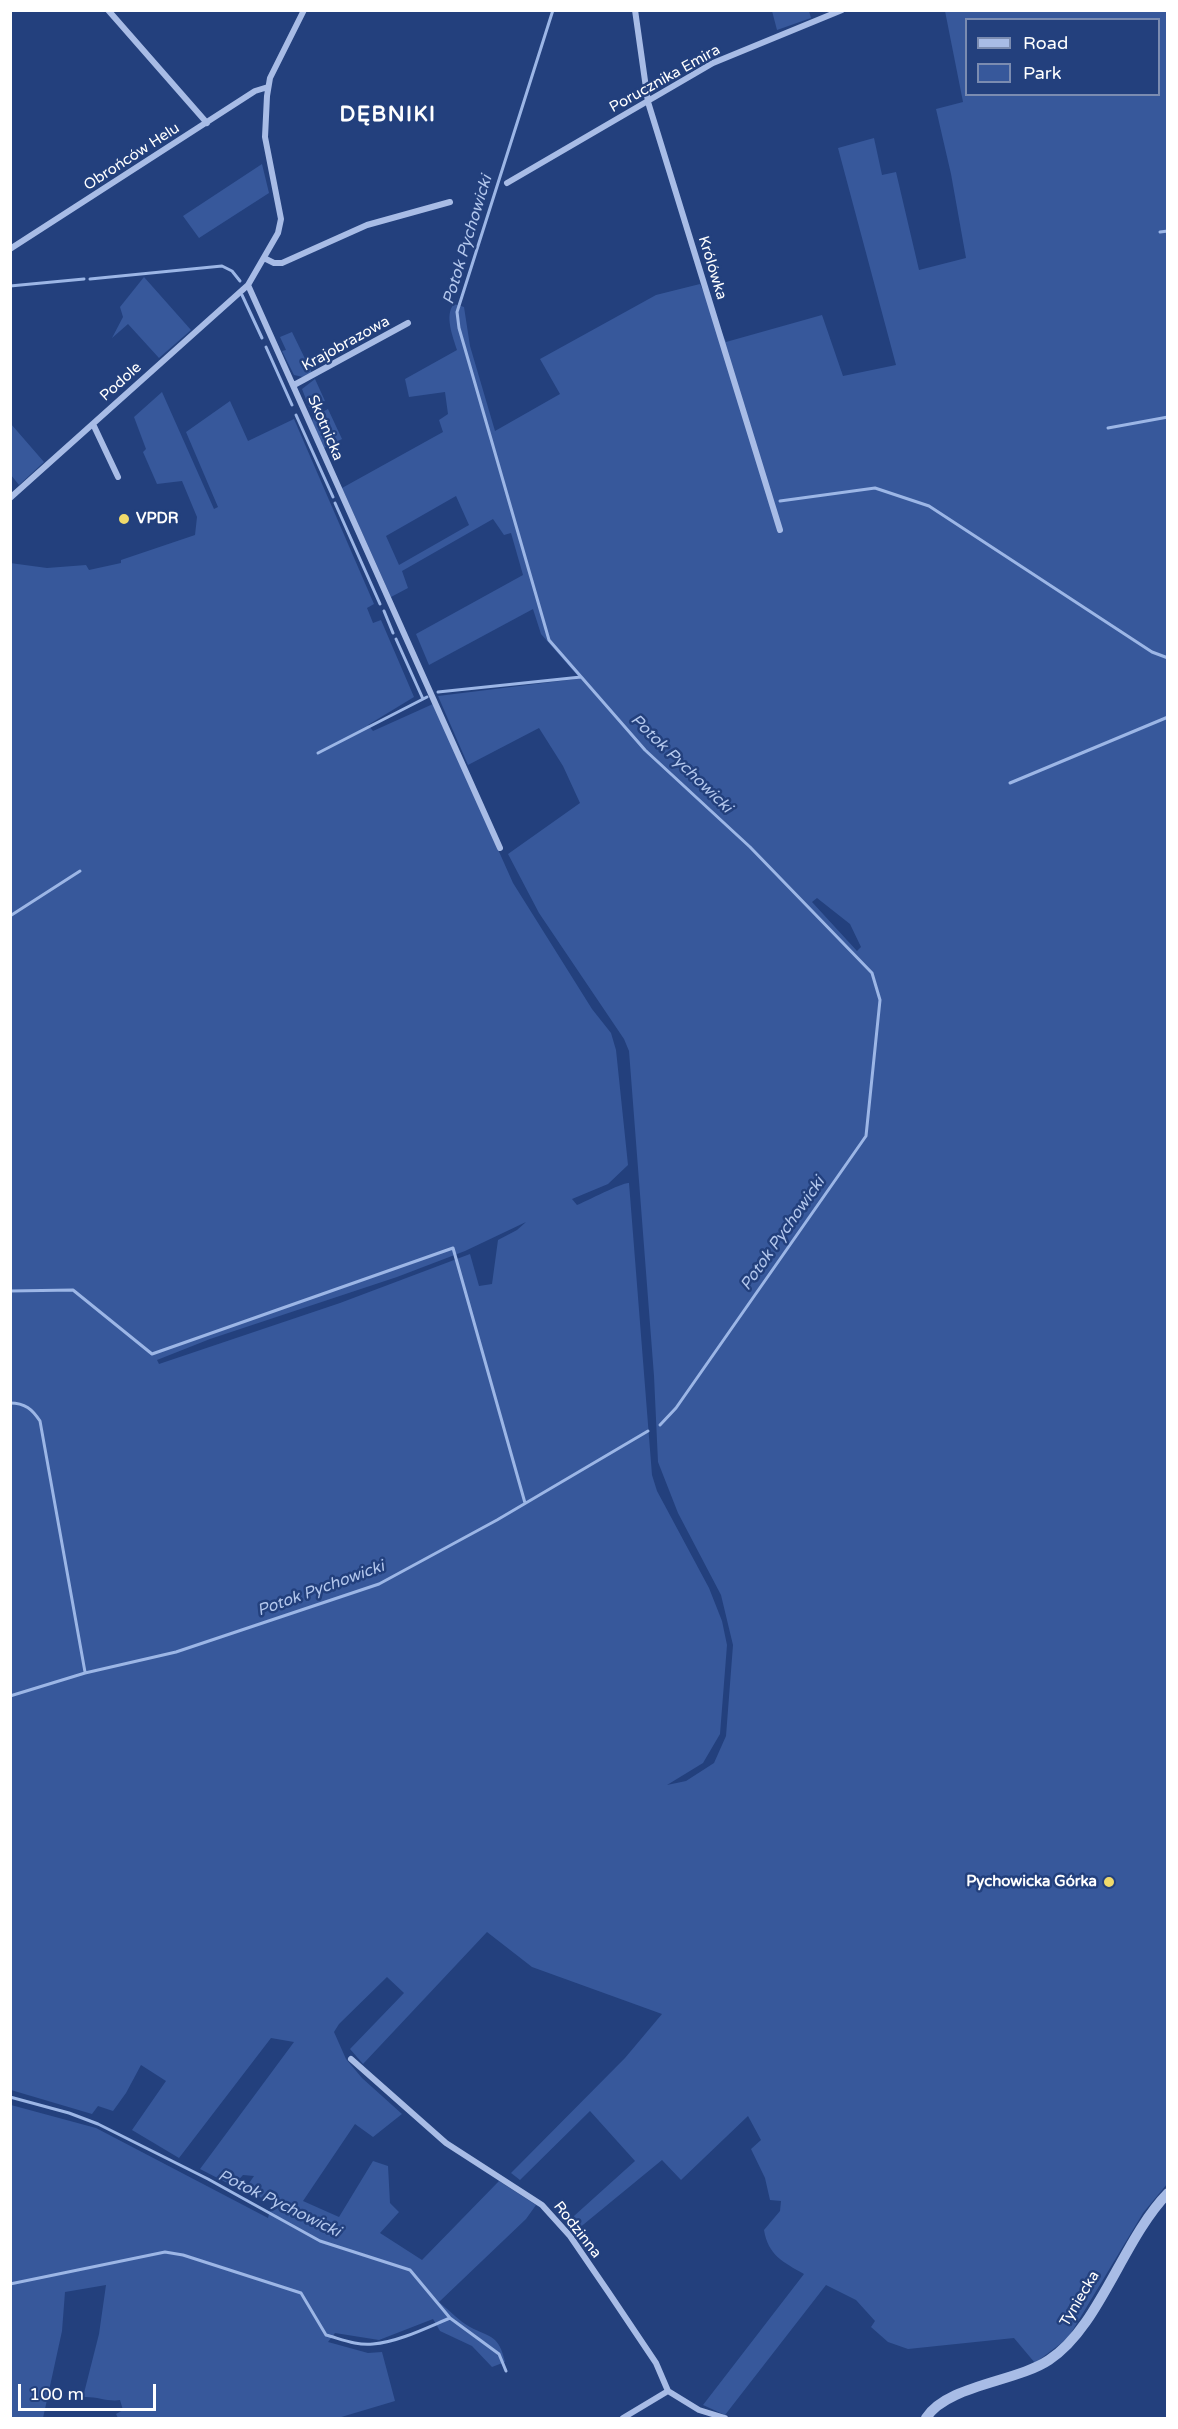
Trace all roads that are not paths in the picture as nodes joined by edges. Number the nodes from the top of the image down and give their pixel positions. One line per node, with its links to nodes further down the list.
1 (108, 10): 7 (street)
2 (304, 10): 5 (street)
3 (635, 10): 6 (street, Królówka)
4 (842, 10): 6 (street, Porucznika Emira)
5 (268, 87): 7 (street, Obrońców Helu); 11 (street)
6 (648, 102): 8 (street, Porucznika Emira); 18 (street, Królówka)
7 (207, 123): 10 (street, Obrońców Helu)
8 (507, 183)
9 (450, 202): 11 (street)
10 (10, 249)
11 (264, 258): 12 (street)
12 (248, 285): 14 (street, Skotnicka); 15 (street, Podole)
13 (408, 323): 14 (street, Krajobrazowa)
14 (294, 386): 19 (street, Skotnicka)
15 (93, 424): 16 (street); 17 (street, Podole)
16 (118, 477)
17 (10, 498)
18 (780, 530)
19 (500, 848)
20 (351, 2059): 22 (street, Rodzinna)
21 (1167, 2193): 25 (street, Tyniecka)
22 (668, 2391): 23 (street); 24 (street)
23 (622, 2418)
24 (725, 2418)
25 (927, 2418)

